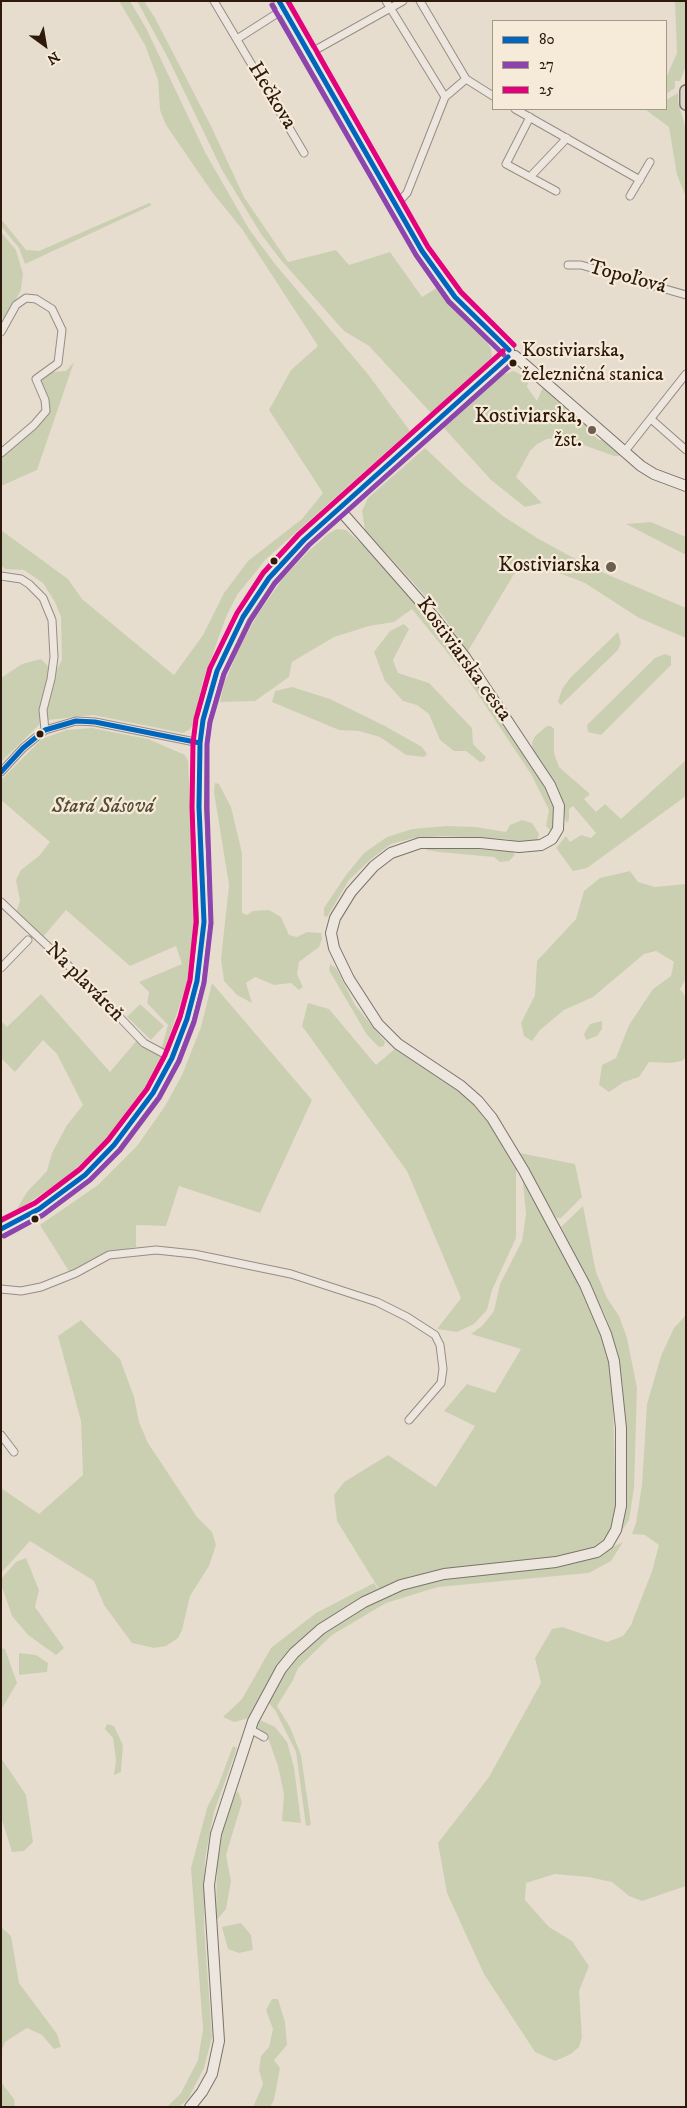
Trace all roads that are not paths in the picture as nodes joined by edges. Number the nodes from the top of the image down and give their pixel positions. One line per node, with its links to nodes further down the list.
1 (214, 1): 6 (street, Hečkova)
2 (403, 1): 4 (street)
3 (420, 1): 8 (street)
4 (388, 4): 7 (street); 11 (street)
5 (282, 5): 6 (street, Hečkova); 7 (street)
6 (237, 39): 16 (street, Hečkova)
7 (310, 53): 22 (street)
8 (466, 80): 10 (street); 11 (street)
9 (686, 91): 12 (main road)
10 (492, 95)
11 (445, 97): 22 (street)
12 (686, 104)
13 (517, 110): 14 (street)
14 (530, 118): 15 (street); 18 (street)
15 (566, 138): 18 (street); 19 (street)
16 (304, 153)
17 (650, 162): 19 (street)
18 (530, 177): 20 (street)
19 (640, 180): 21 (street)
20 (556, 191)
21 (630, 196)
22 (395, 206): 26 (street)
23 (568, 265): 24 (street, Topoľová)
24 (686, 295)
25 (1, 332): 31 (street)
26 (511, 354): 30 (street); 33 (street)
27 (686, 374): 28 (street)
28 (653, 417): 29 (street); 30 (street)
29 (686, 450)
30 (625, 451): 32 (street)
31 (1, 453)
32 (686, 486)
33 (339, 509): 36 (street); 47 (street, Kostiviarska cesta)
34 (5, 576): 35 (street)
35 (45, 730): 36 (street); 37 (street)
36 (200, 743): 41 (street)
37 (1, 772)
38 (1, 902): 41 (street, Na plaváreň)
39 (28, 940): 40 (street)
40 (1, 968)
41 (172, 1058): 42 (street)
42 (1, 1229)
43 (1, 1289): 44 (street)
44 (409, 1420)
45 (1, 1435): 46 (street)
46 (14, 1452)
47 (250, 1729): 48 (street); 49 (street)
48 (264, 1737)
49 (190, 2107)

